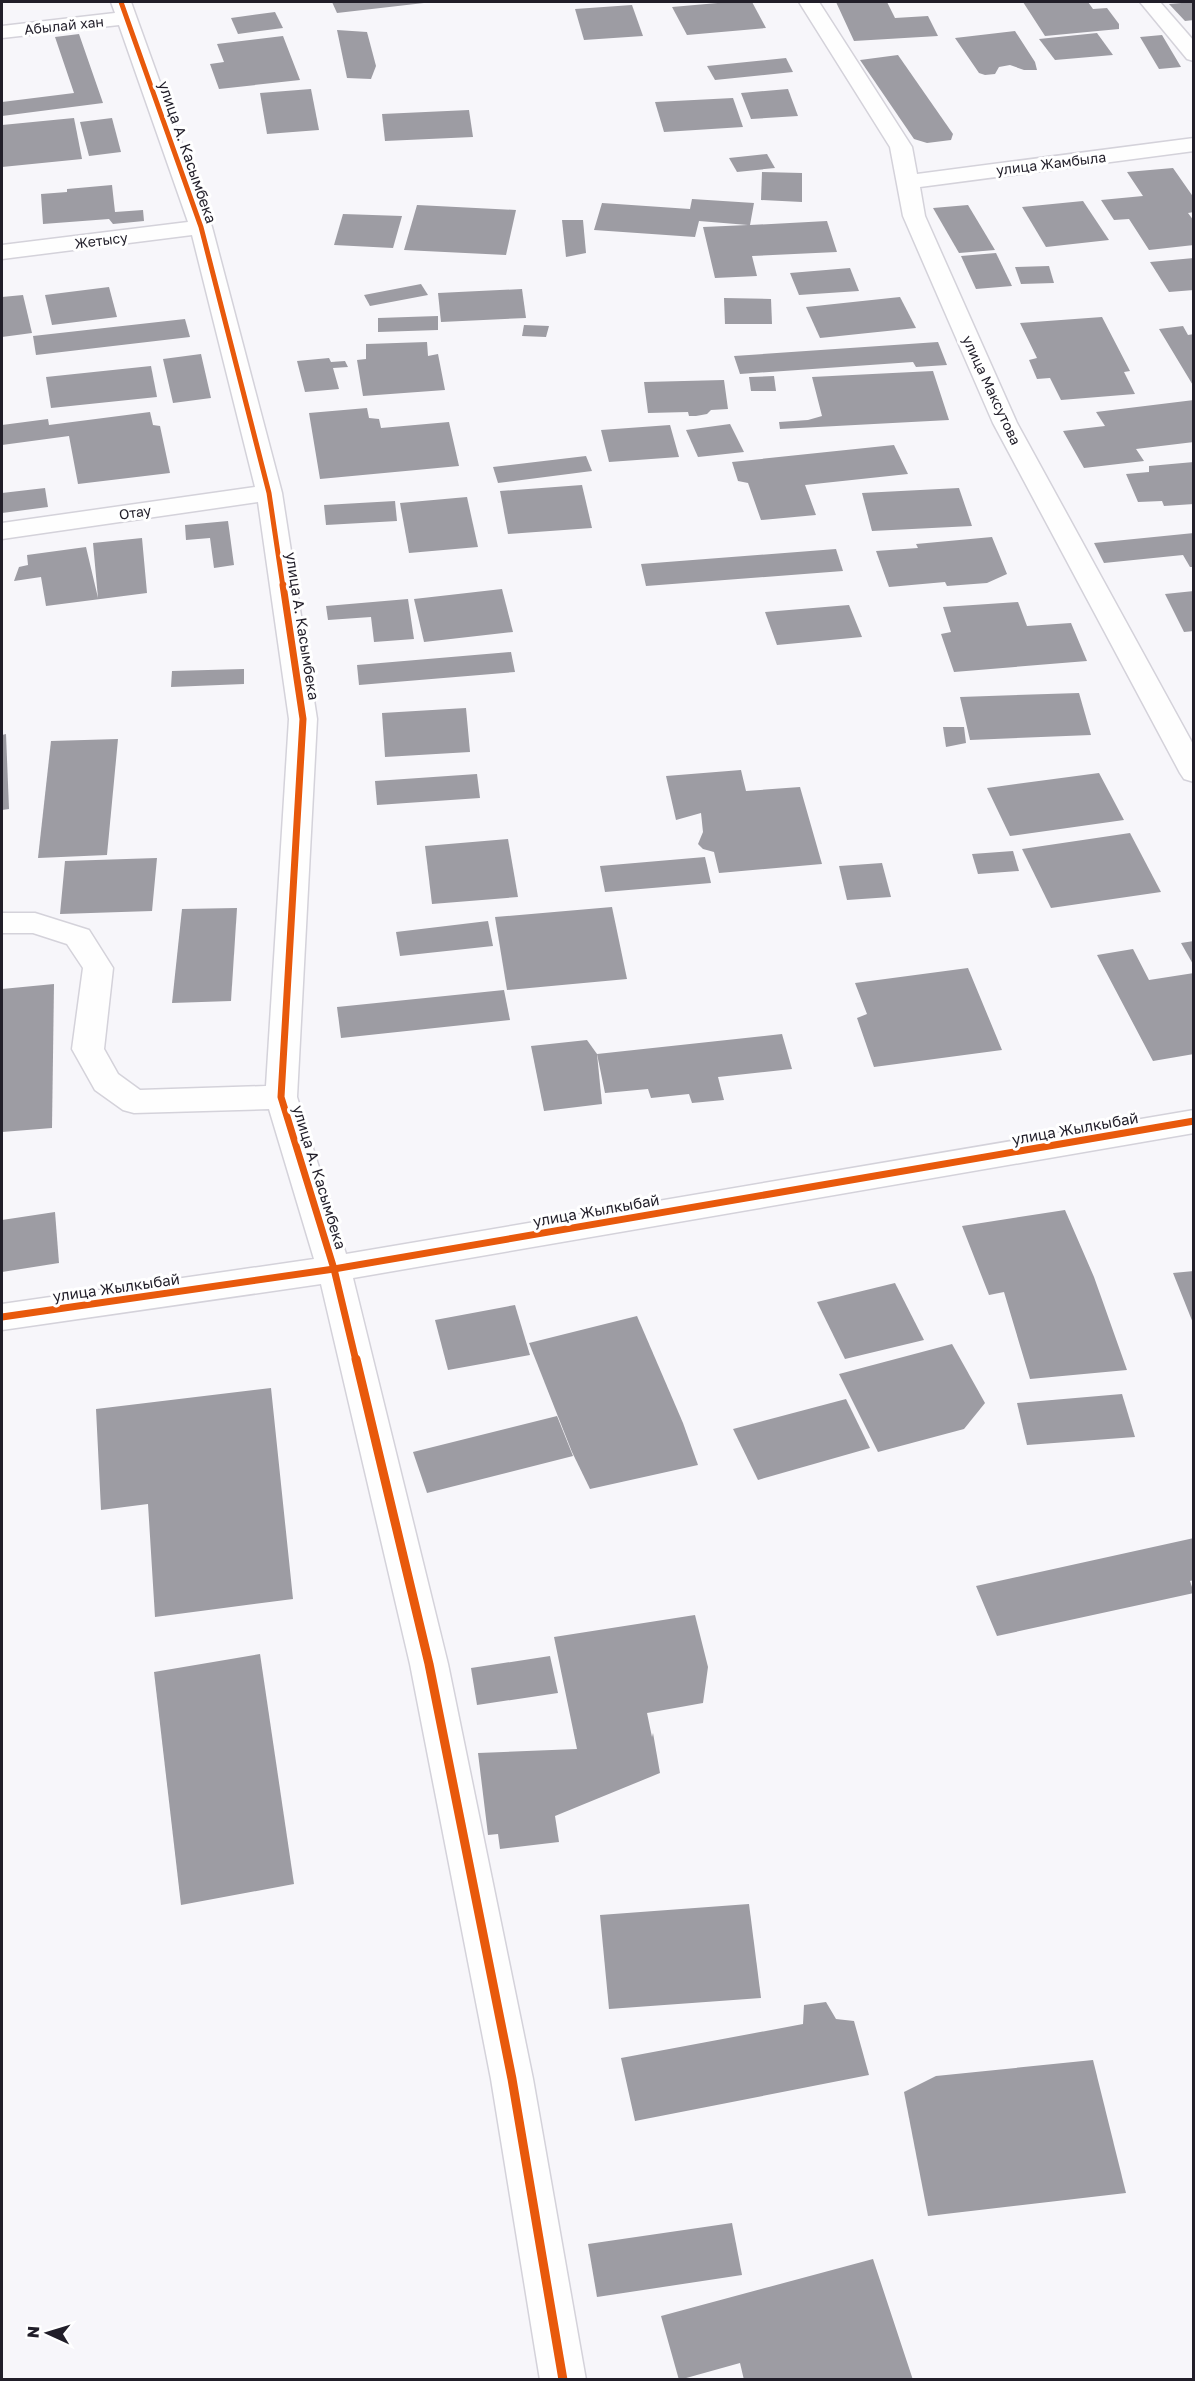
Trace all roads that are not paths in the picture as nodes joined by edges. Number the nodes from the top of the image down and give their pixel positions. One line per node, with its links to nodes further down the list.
1 (809, 2): 7 (street, улица Максутова)
2 (1150, 2): 5 (street)
3 (124, 10): 4 (street, Абылай хан); 8 (street, улица А. Касымбека)
4 (2, 32)
5 (1194, 55)
6 (1194, 144): 7 (street, улица Жамбыла)
7 (908, 182): 12 (street, улица Максутова)
8 (201, 227): 9 (street, Жетысу); 10 (street, улица А. Касымбека)
9 (2, 252)
10 (269, 493): 11 (street, Отау); 14 (street, улица А. Касымбека)
11 (2, 531)
12 (1194, 773)
13 (2, 922): 14 (street)
14 (281, 1097): 16 (street, улица А. Касымбека)
15 (1194, 1121): 16 (street, улица Жылкыбай)
16 (334, 1269): 17 (street, улица Жылкыбай); 18 (street, улица А. Касымбека)
17 (2, 1317)
18 (563, 2379)

